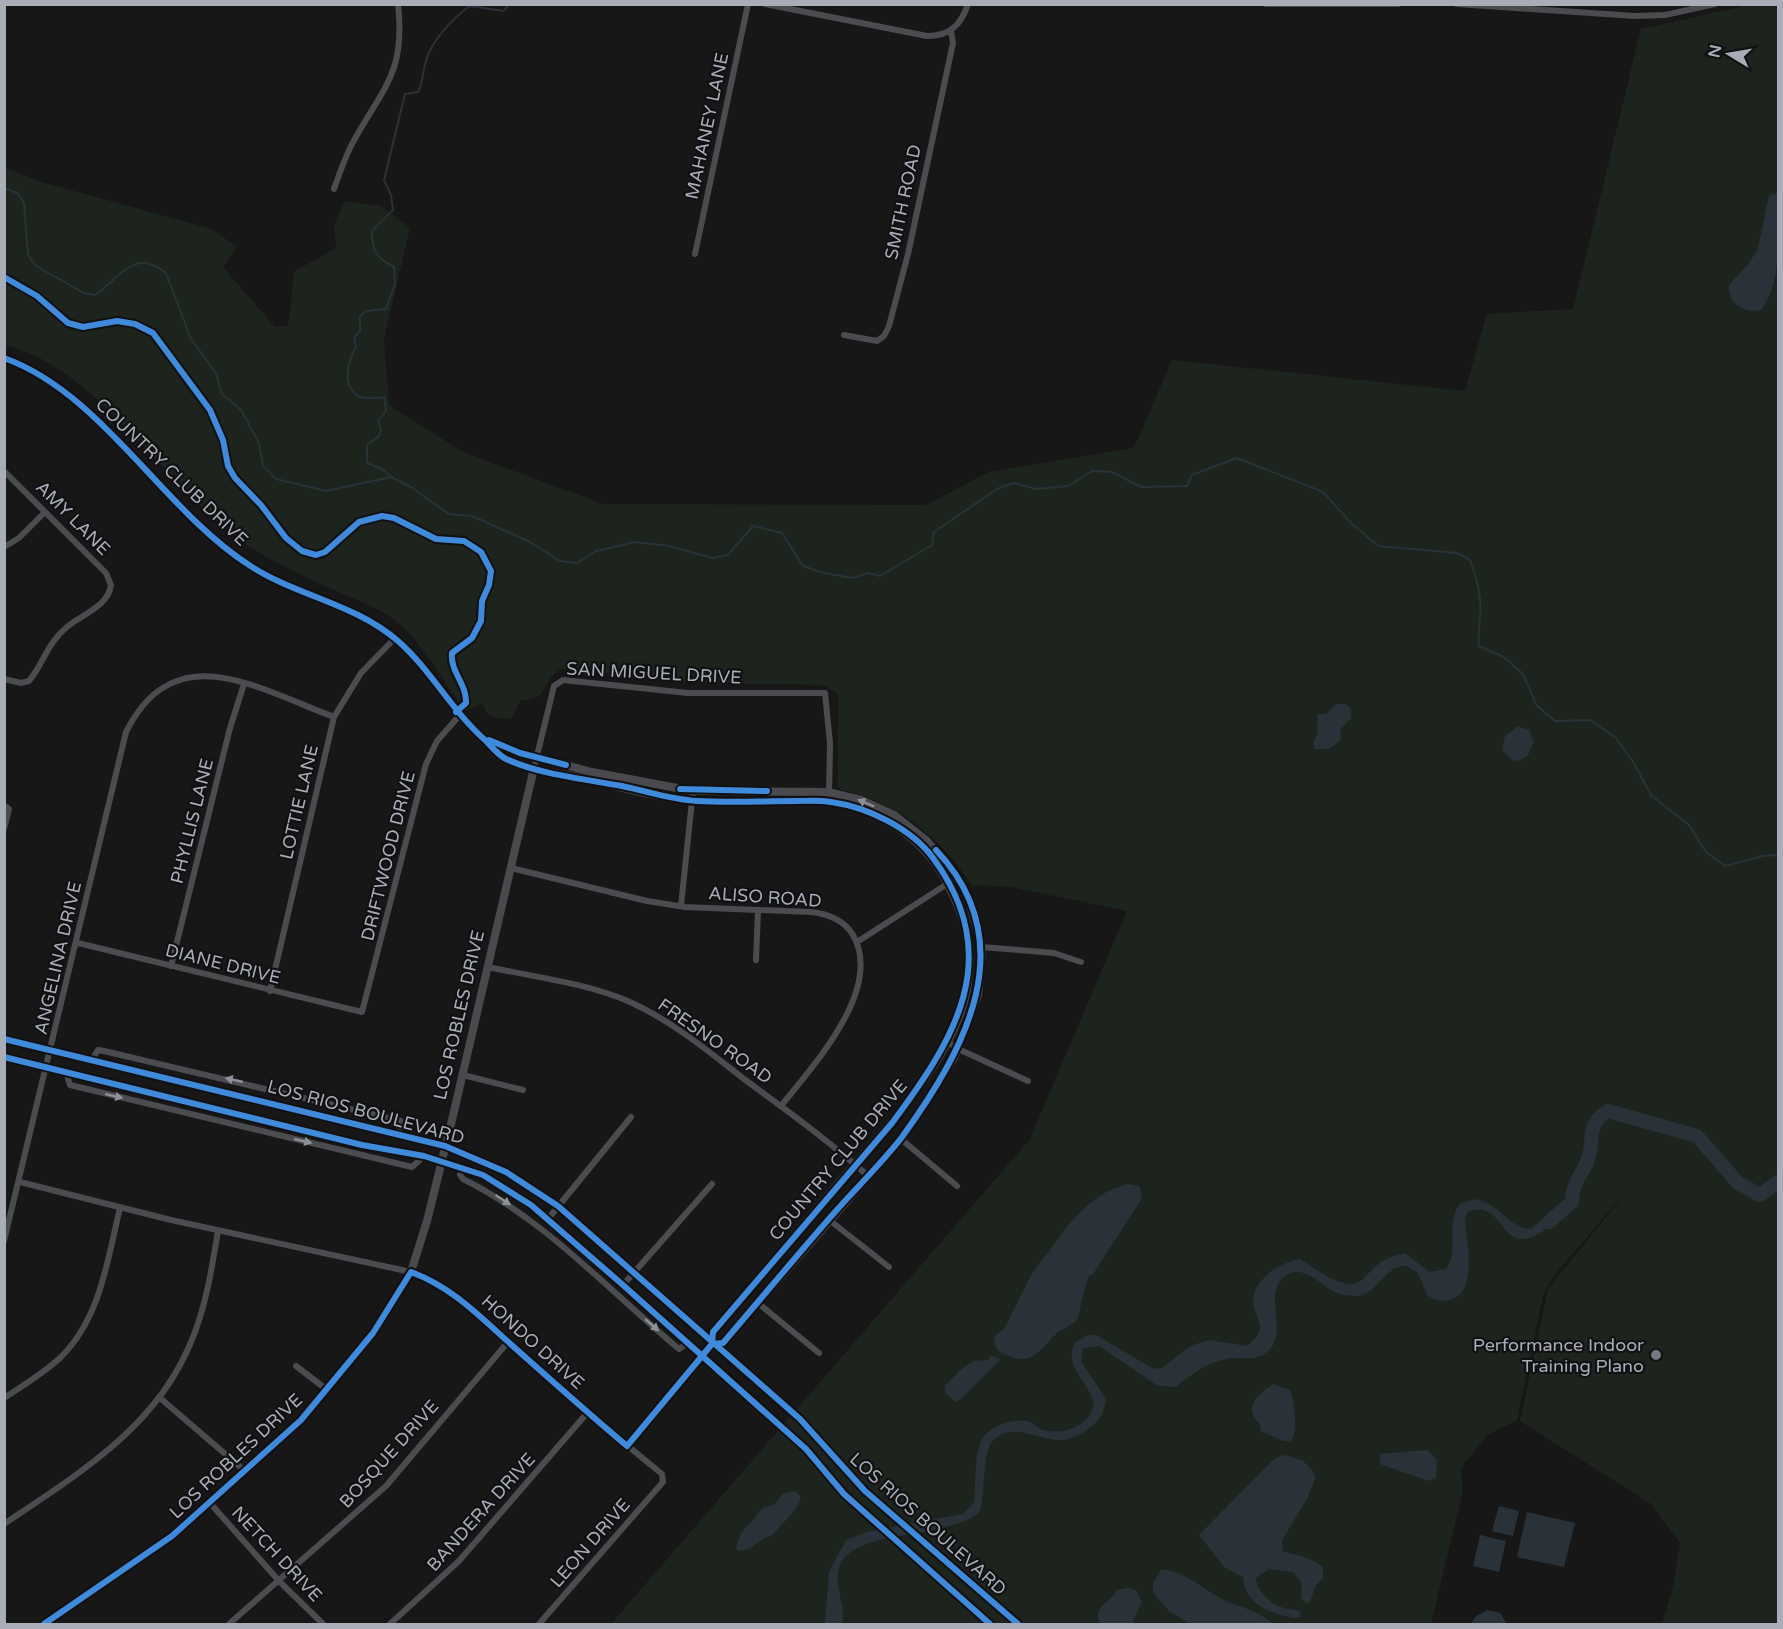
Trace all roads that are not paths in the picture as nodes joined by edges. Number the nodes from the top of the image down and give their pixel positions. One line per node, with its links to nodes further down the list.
1 (398, 4): 12 (street)
2 (748, 4): 13 (street, MAHANEY LANE)
3 (765, 4): 9 (street)
4 (968, 4): 11 (street)
5 (1266, 4): 6 (street)
6 (1398, 4)
7 (1457, 4): 8 (street)
8 (1715, 4)
9 (788, 7): 10 (street)
10 (798, 8): 11 (street)
11 (951, 31): 14 (street, SMITH ROAD)
12 (333, 189)
13 (695, 254)
14 (844, 335)
15 (4, 358): 19 (street, COUNTRY CLUB DRIVE)
16 (4, 471): 17 (street, AMY LANE)
17 (45, 512): 18 (street); 20 (street, AMY LANE)
18 (4, 547)
19 (395, 638): 23 (street, COUNTRY CLUB DRIVE); 24 (street, LOTTIE LANE)
20 (4, 679)
21 (244, 684): 24 (street); 39 (street, ANGELINA DRIVE); 43 (street, PHYLLIS LANE)
22 (554, 686): 26 (street, LOS ROBLES DRIVE); 29 (street, SAN MIGUEL DRIVE)
23 (459, 716): 25 (street, COUNTRY CLUB DRIVE); 46 (street, DRIFTWOOD DRIVE)
24 (334, 717): 45 (street, LOTTIE LANE)
25 (483, 738): 26 (street, COUNTRY CLUB DRIVE); 27 (street, COUNTRY CLUB DRIVE)
26 (537, 757): 27 (street, LOS ROBLES DRIVE); 28 (street, COUNTRY CLUB DRIVE)
27 (534, 768): 30 (street, COUNTRY CLUB DRIVE); 33 (street, LOS ROBLES DRIVE)
28 (693, 791): 29 (street, COUNTRY CLUB DRIVE); 30 (street)
29 (829, 797): 30 (street, COUNTRY CLUB DRIVE); 34 (street, COUNTRY CLUB DRIVE, one-way to 29); 35 (street, COUNTRY CLUB DRIVE)
30 (693, 801): 36 (street)
31 (4, 805): 32 (street)
32 (4, 829)
33 (511, 868): 36 (street, ALISO ROAD); 44 (street, LOS ROBLES DRIVE)
34 (958, 877): 35 (street); 40 (street, COUNTRY CLUB DRIVE)
35 (948, 884): 38 (street); 48 (street, COUNTRY CLUB DRIVE)
36 (681, 906): 37 (street, ALISO ROAD)
37 (758, 911): 38 (street, ALISO ROAD); 41 (street)
38 (857, 942): 57 (street)
39 (78, 943): 43 (street, DIANE DRIVE); 50 (street, ANGELINA DRIVE)
40 (982, 947): 42 (street); 49 (street, COUNTRY CLUB DRIVE)
41 (756, 960)
42 (1081, 962)
43 (171, 966): 45 (street, DIANE DRIVE)
44 (488, 967): 54 (street, LOS ROBLES DRIVE); 57 (street, FRESNO ROAD)
45 (270, 992): 46 (street, DIANE DRIVE)
46 (362, 1012)
47 (4, 1039): 50 (street, LOS RIOS BOULEVARD)
48 (947, 1041): 49 (street); 63 (street, COUNTRY CLUB DRIVE)
49 (956, 1048): 55 (street); 59 (street, COUNTRY CLUB DRIVE)
50 (51, 1051): 52 (street, ANGELINA DRIVE); 60 (street, LOS RIOS BOULEVARD, one-way to 50)
51 (4, 1057): 52 (street, LOS RIOS BOULEVARD)
52 (47, 1068): 53 (street, LOS RIOS BOULEVARD); 66 (street, ANGELINA DRIVE)
53 (66, 1072): 61 (street, LOS RIOS BOULEVARD); 61 (street, LOS RIOS BOULEVARD, one-way to 61)
54 (463, 1075): 56 (street); 60 (street, LOS ROBLES DRIVE)
55 (1028, 1081)
56 (523, 1090)
57 (781, 1106): 63 (street, FRESNO ROAD)
58 (631, 1117): 69 (street)
59 (901, 1139): 65 (street, COUNTRY CLUB DRIVE); 68 (street)
60 (446, 1146): 62 (street, LOS ROBLES DRIVE); 69 (street, LOS RIOS BOULEVARD)
61 (424, 1156): 62 (street, LOS RIOS BOULEVARD)
62 (442, 1161): 64 (street, LOS RIOS BOULEVARD); 76 (street, LOS ROBLES DRIVE)
63 (855, 1165): 65 (street, FRESNO ROAD); 82 (street, COUNTRY CLUB DRIVE)
64 (463, 1167): 71 (street, LOS RIOS BOULEVARD); 81 (street, LOS RIOS BOULEVARD, one-way to 81)
65 (867, 1175): 72 (street, COUNTRY CLUB DRIVE)
66 (20, 1182): 70 (street, HONDO DRIVE); 74 (street, ANGELINA DRIVE)
67 (712, 1184): 77 (street)
68 (957, 1186)
69 (558, 1206): 71 (street); 77 (street, LOS RIOS BOULEVARD)
70 (120, 1208): 73 (street, HONDO DRIVE); 87 (street)
71 (548, 1219): 78 (street, LOS RIOS BOULEVARD)
72 (828, 1219): 75 (street); 79 (street, COUNTRY CLUB DRIVE)
73 (218, 1231): 76 (street, HONDO DRIVE); 88 (street)
74 (4, 1240)
75 (890, 1267)
76 (411, 1272): 80 (street, HONDO DRIVE); 86 (street, LOS ROBLES DRIVE)
77 (633, 1274): 78 (street); 82 (street, LOS RIOS BOULEVARD)
78 (623, 1285): 81 (street, LOS RIOS BOULEVARD)
79 (758, 1303): 82 (street, COUNTRY CLUB DRIVE); 83 (street)
80 (508, 1342): 89 (street, HONDO DRIVE); 95 (street, BOSQUE DRIVE)
81 (688, 1343): 84 (street, LOS RIOS BOULEVARD)
82 (712, 1344): 84 (street, COUNTRY CLUB DRIVE); 102 (street, LOS RIOS BOULEVARD)
83 (819, 1353)
84 (703, 1356): 90 (street, COUNTRY CLUB DRIVE); 101 (street, LOS RIOS BOULEVARD)
85 (296, 1366): 86 (street)
86 (326, 1389): 91 (street, LOS ROBLES DRIVE)
87 (4, 1398)
88 (160, 1398): 91 (street); 94 (street)
89 (588, 1412): 90 (street, HONDO DRIVE); 99 (street, BANDERA DRIVE)
90 (627, 1446): 92 (street, HONDO DRIVE)
91 (245, 1471): 93 (street, LOS ROBLES DRIVE)
92 (663, 1482): 100 (street, LEON DRIVE)
93 (210, 1503): 95 (street, NETCH DRIVE); 96 (street, LOS ROBLES DRIVE)
94 (4, 1524)
95 (280, 1582): 97 (street, BOSQUE DRIVE); 98 (street, NETCH DRIVE)
96 (44, 1624)
97 (229, 1624)
98 (323, 1624)
99 (390, 1624)
100 (539, 1624)
101 (990, 1624)
102 (1018, 1624)

